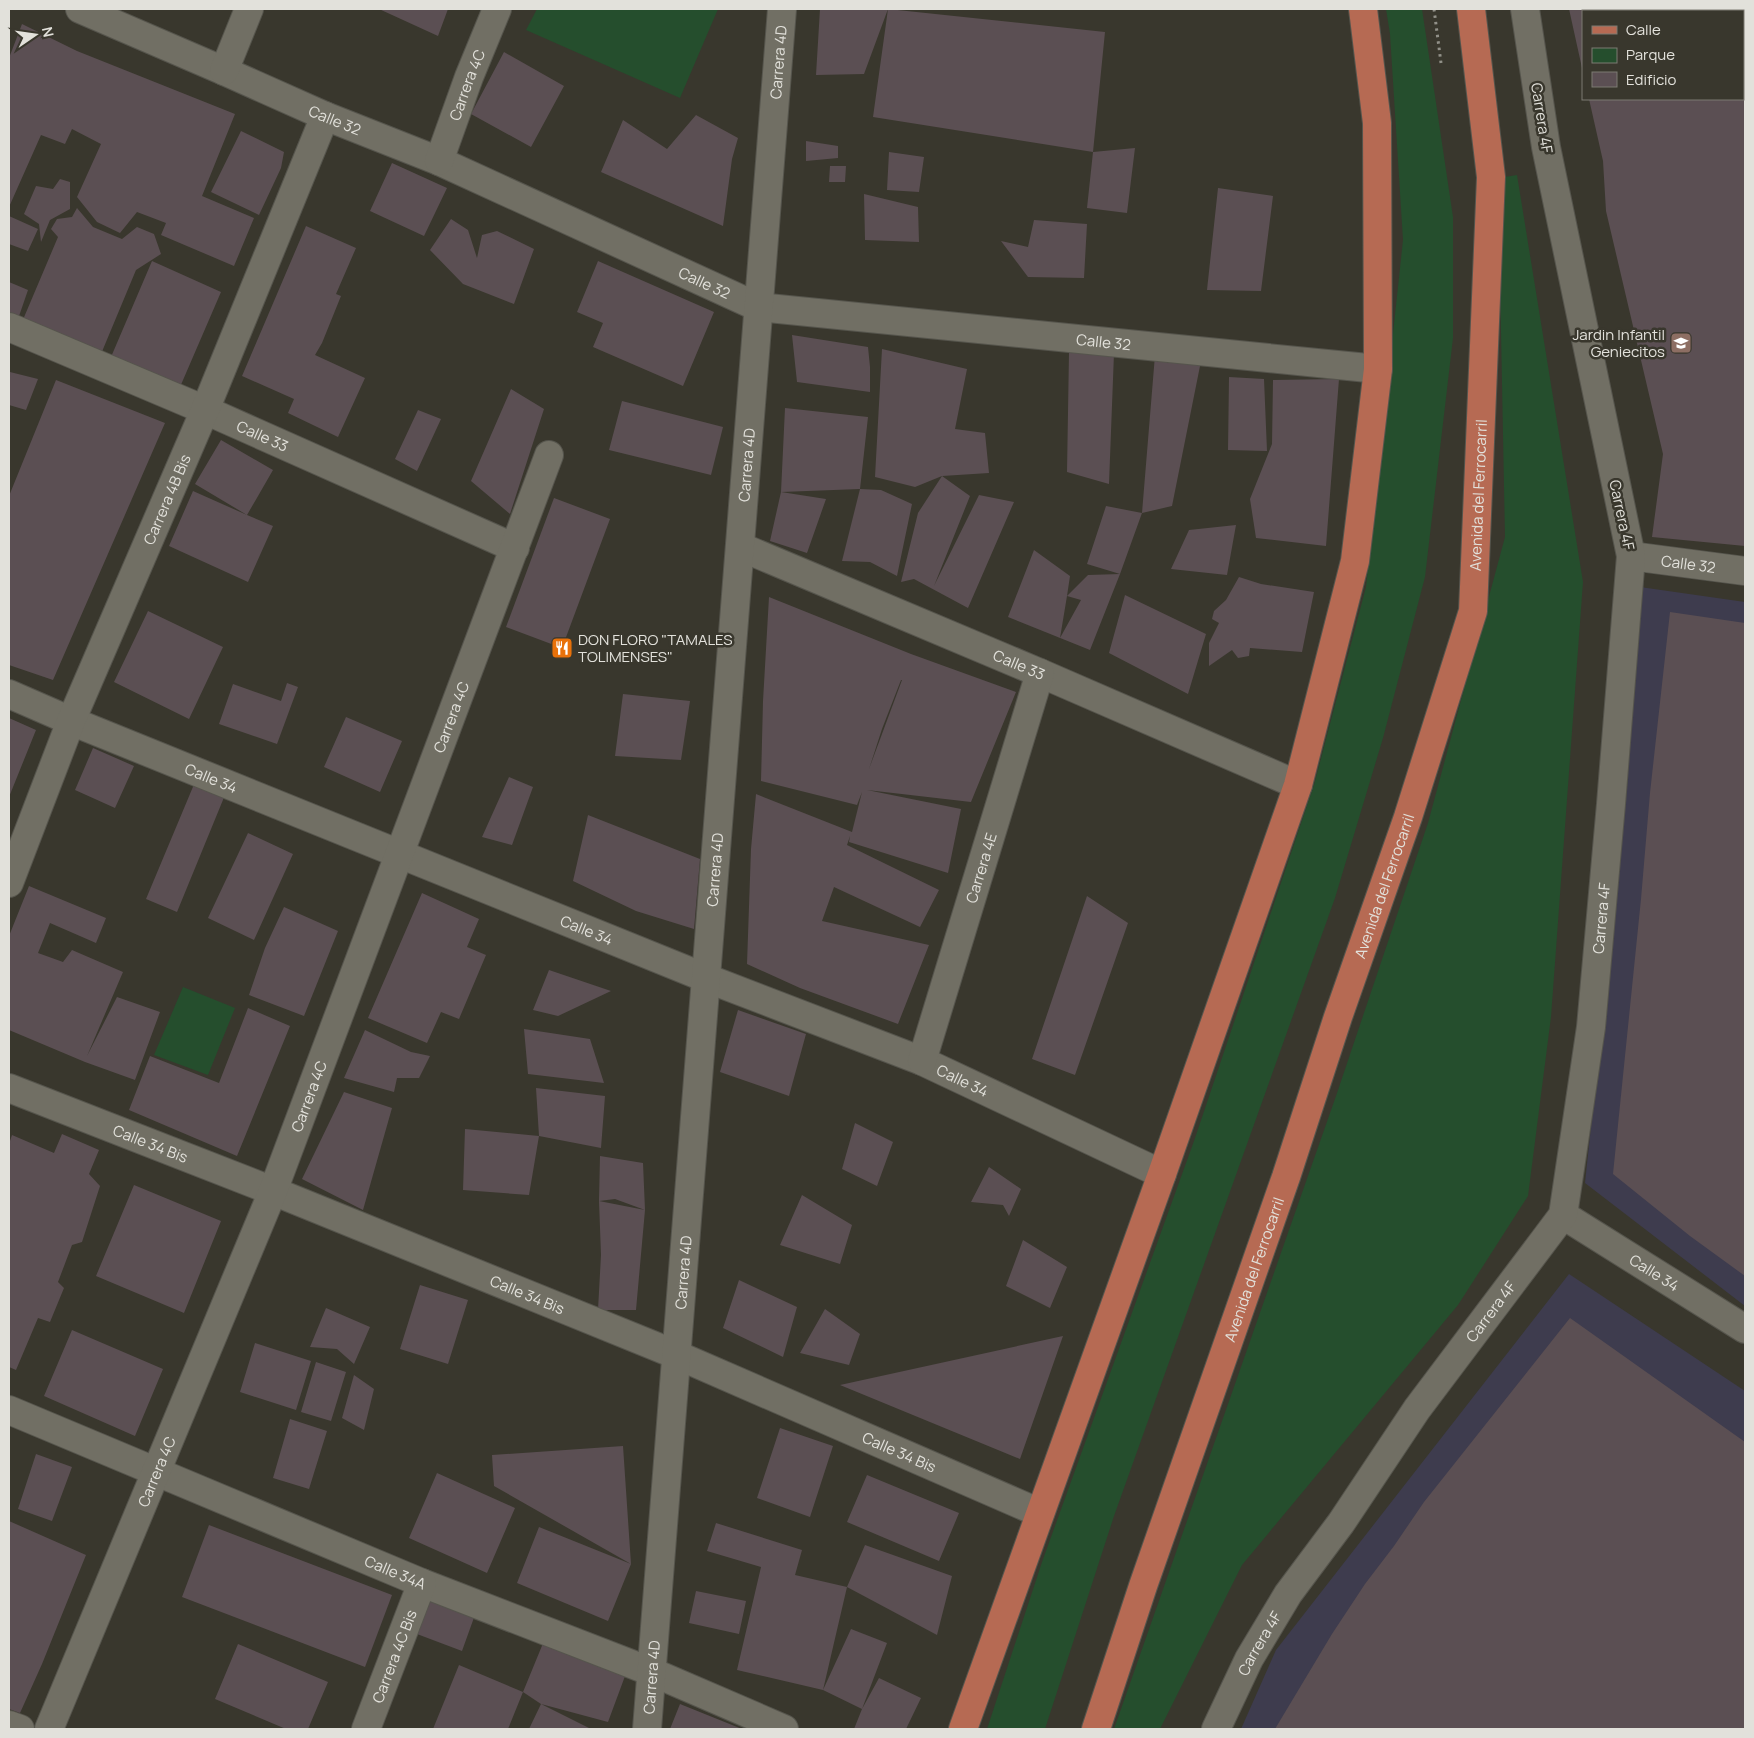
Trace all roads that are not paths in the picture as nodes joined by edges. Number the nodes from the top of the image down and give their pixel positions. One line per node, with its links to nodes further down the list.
1 (80, 9): 8 (street, Calle 32)
2 (249, 9): 8 (street)
3 (497, 9): 10 (street, Carrera 4C)
4 (782, 9): 11 (street, Carrera 4D)
5 (1363, 9): 13 (main road)
6 (1471, 9): 46 (main road, Avenida del Ferrocarril)
7 (1525, 9): 18 (street, Carrera 4F)
8 (224, 70): 9 (street, Calle 32)
9 (325, 116): 10 (street, Calle 32); 14 (street, Carrera 4B Bis)
10 (439, 161): 11 (street, Calle 32)
11 (758, 307): 13 (street, Calle 32); 16 (street, Carrera 4D)
12 (9, 327): 14 (street, Calle 33)
13 (1378, 369): 23 (main road)
14 (205, 410): 17 (street, Calle 33); 22 (street, Carrera 4B Bis)
15 (549, 455): 17 (street, Carrera 4C)
16 (741, 547): 20 (street, Calle 33); 26 (street, Carrera 4D)
17 (516, 548): 24 (street, Carrera 4C)
18 (1631, 556): 19 (street, Calle 32); 31 (street, Carrera 4F)
19 (1745, 571)
20 (1040, 673): 23 (street, Calle 33); 27 (street, Carrera 4E)
21 (9, 694): 22 (street, Calle 34)
22 (71, 721): 24 (street, Calle 34); 25 (street, Carrera 4B Bis)
23 (1298, 785): 29 (main road)
24 (400, 855): 26 (street, Calle 34); 30 (street, Carrera 4C)
25 (9, 882)
26 (706, 978): 27 (street, Calle 34); 33 (street, Carrera 4D)
27 (922, 1061): 29 (street, Calle 34)
28 (9, 1088): 30 (street, Calle 34 Bis)
29 (1162, 1174): 36 (main road)
30 (273, 1191): 33 (street, Calle 34 Bis); 35 (street, Carrera 4C)
31 (1563, 1215): 32 (street, Calle 34); 47 (street, Carrera 4F)
32 (1745, 1329)
33 (678, 1355): 36 (street, Calle 34 Bis); 38 (street, Carrera 4D)
34 (9, 1410): 35 (street, Calle 34A)
35 (156, 1472): 37 (street, Calle 34A); 41 (street, Carrera 4C)
36 (1040, 1513): 45 (main road)
37 (422, 1583): 38 (street, Calle 34A); 42 (street, Carrera 4C Bis)
38 (652, 1672): 43 (street, Carrera 4D); 44 (street, Calle 34A)
39 (9, 1725): 40 (street)
40 (20, 1729)
41 (49, 1729)
42 (366, 1729)
43 (647, 1729)
44 (784, 1729)
45 (963, 1729)
46 (1096, 1729)
47 (1216, 1729)

